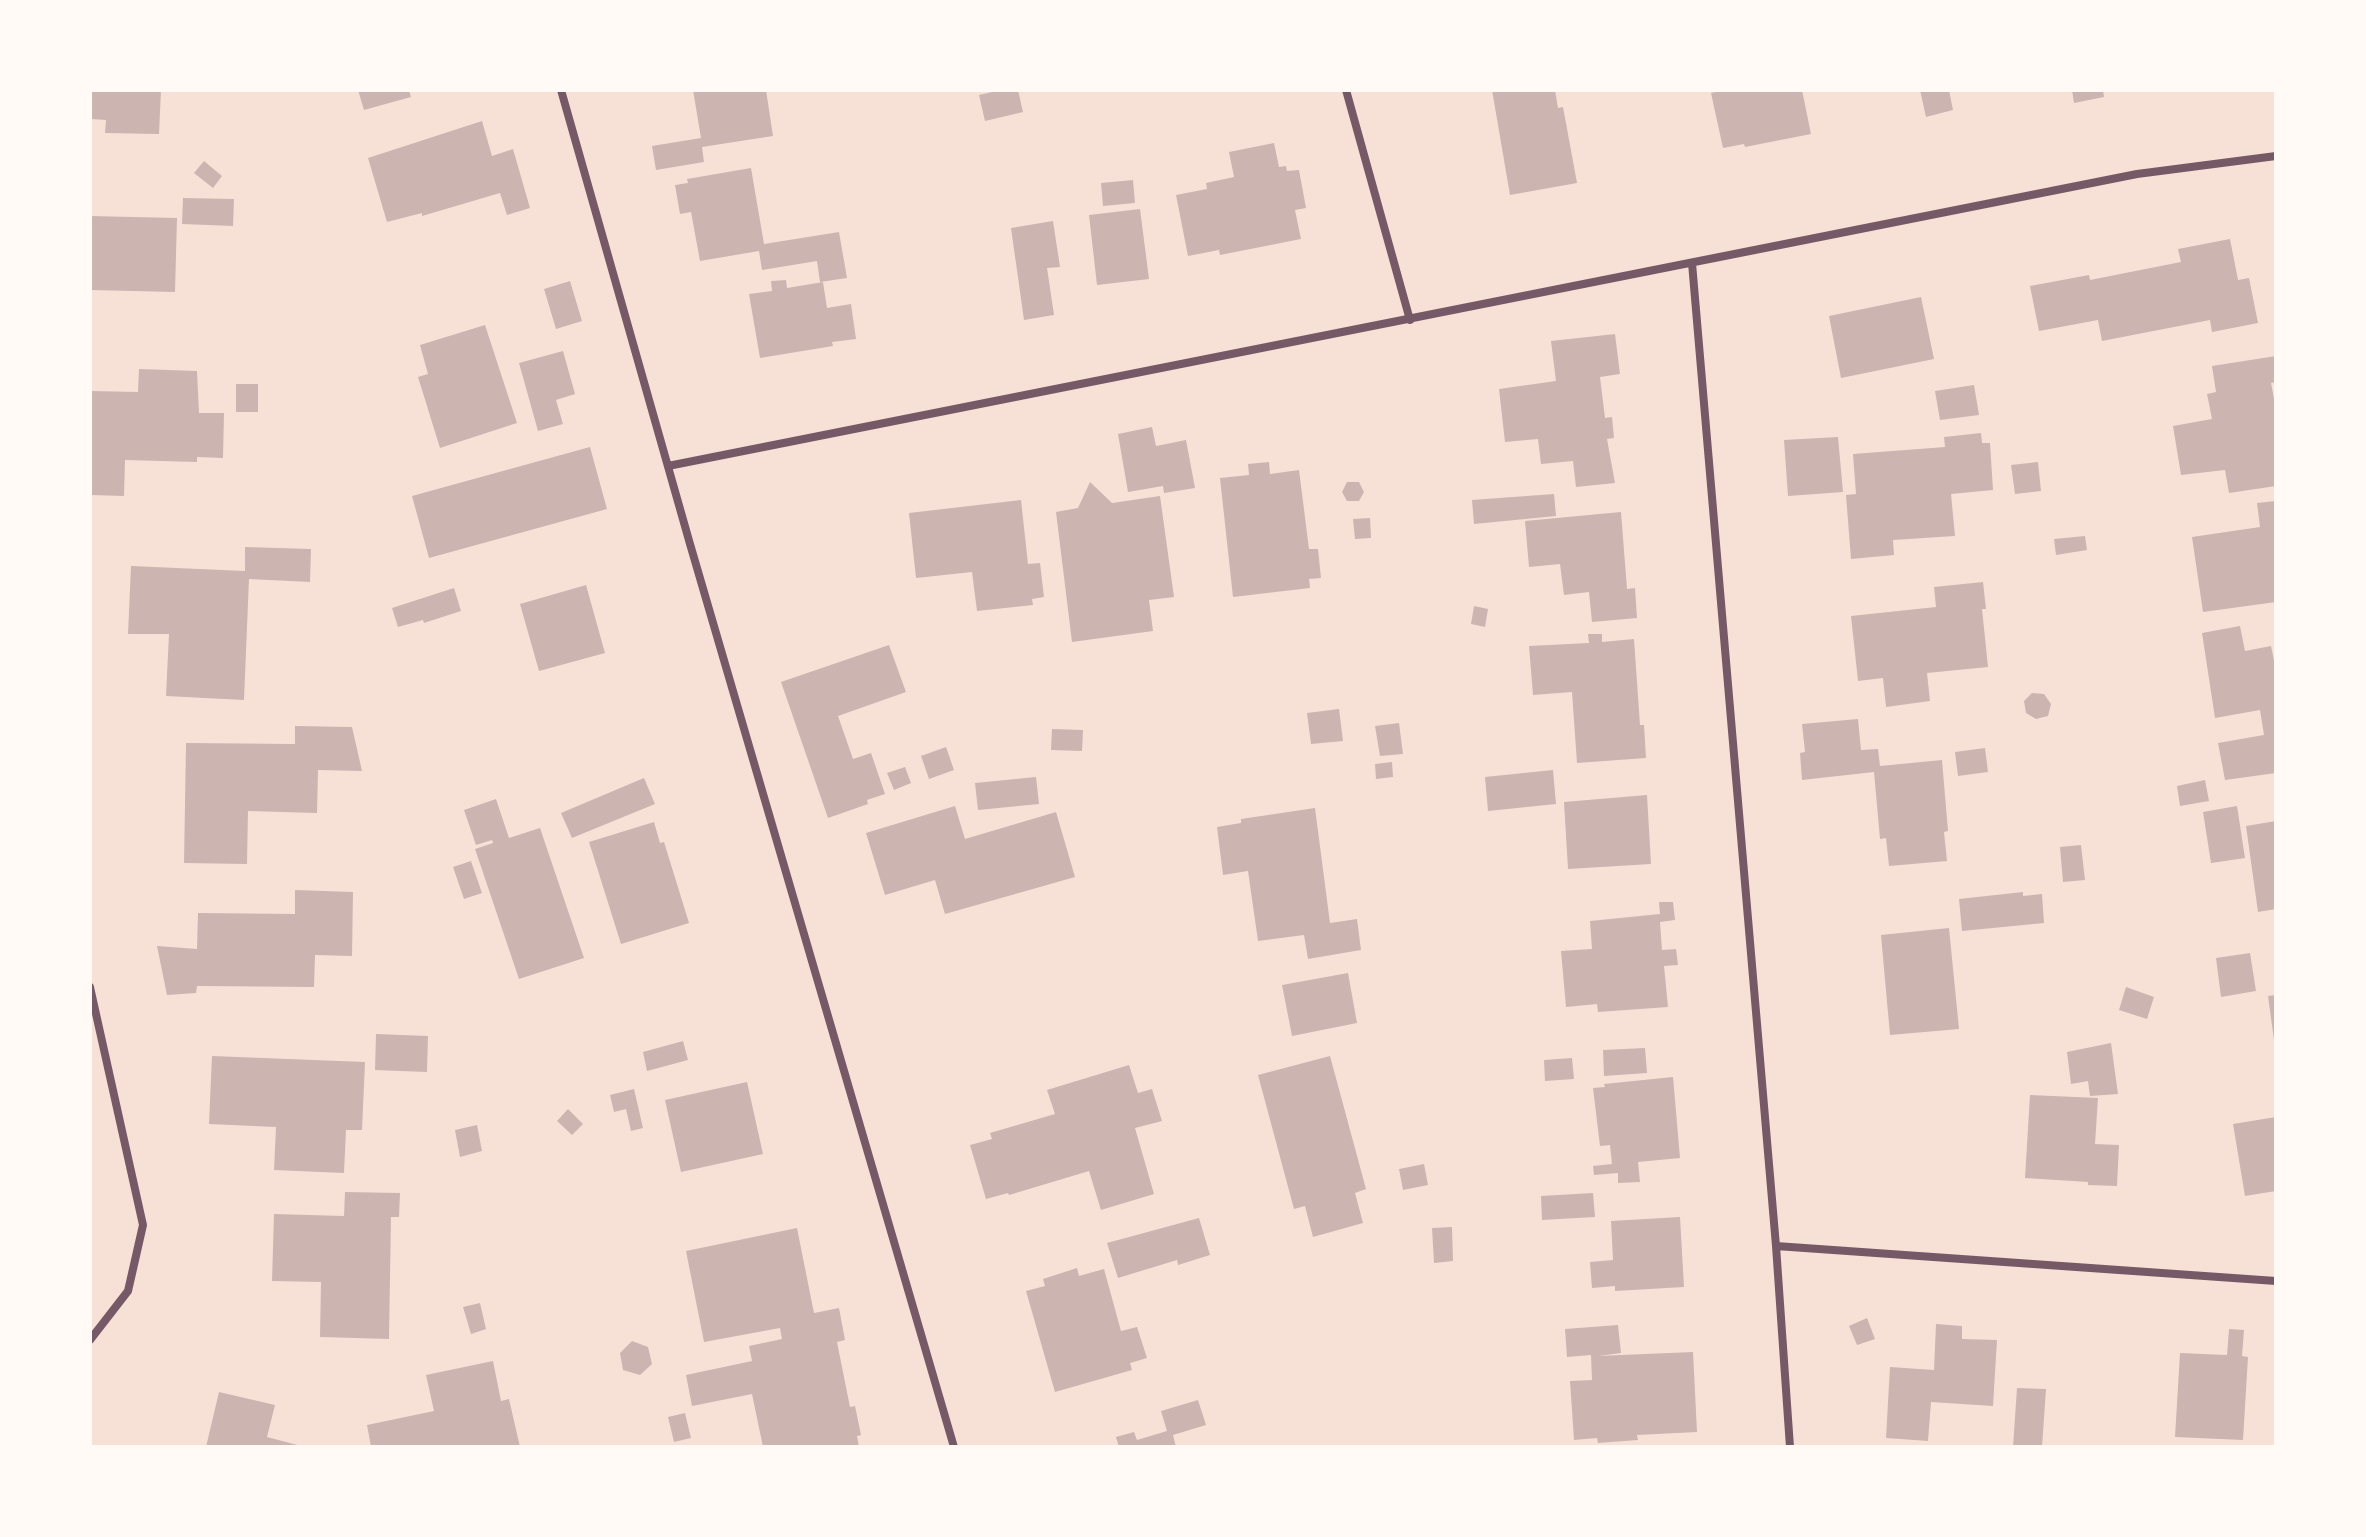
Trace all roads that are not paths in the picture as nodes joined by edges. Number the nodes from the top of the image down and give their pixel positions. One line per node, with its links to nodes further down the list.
1 (561, 90): 6 (street)
2 (1346, 90): 5 (street)
3 (2276, 156): 4 (street)
4 (1692, 263): 5 (street); 8 (street)
5 (1410, 320): 6 (street)
6 (668, 466): 11 (street)
7 (90, 987): 10 (street)
8 (1776, 1246): 9 (street); 12 (street)
9 (2276, 1281)
10 (90, 1340)
11 (954, 1447)
12 (1790, 1447)

